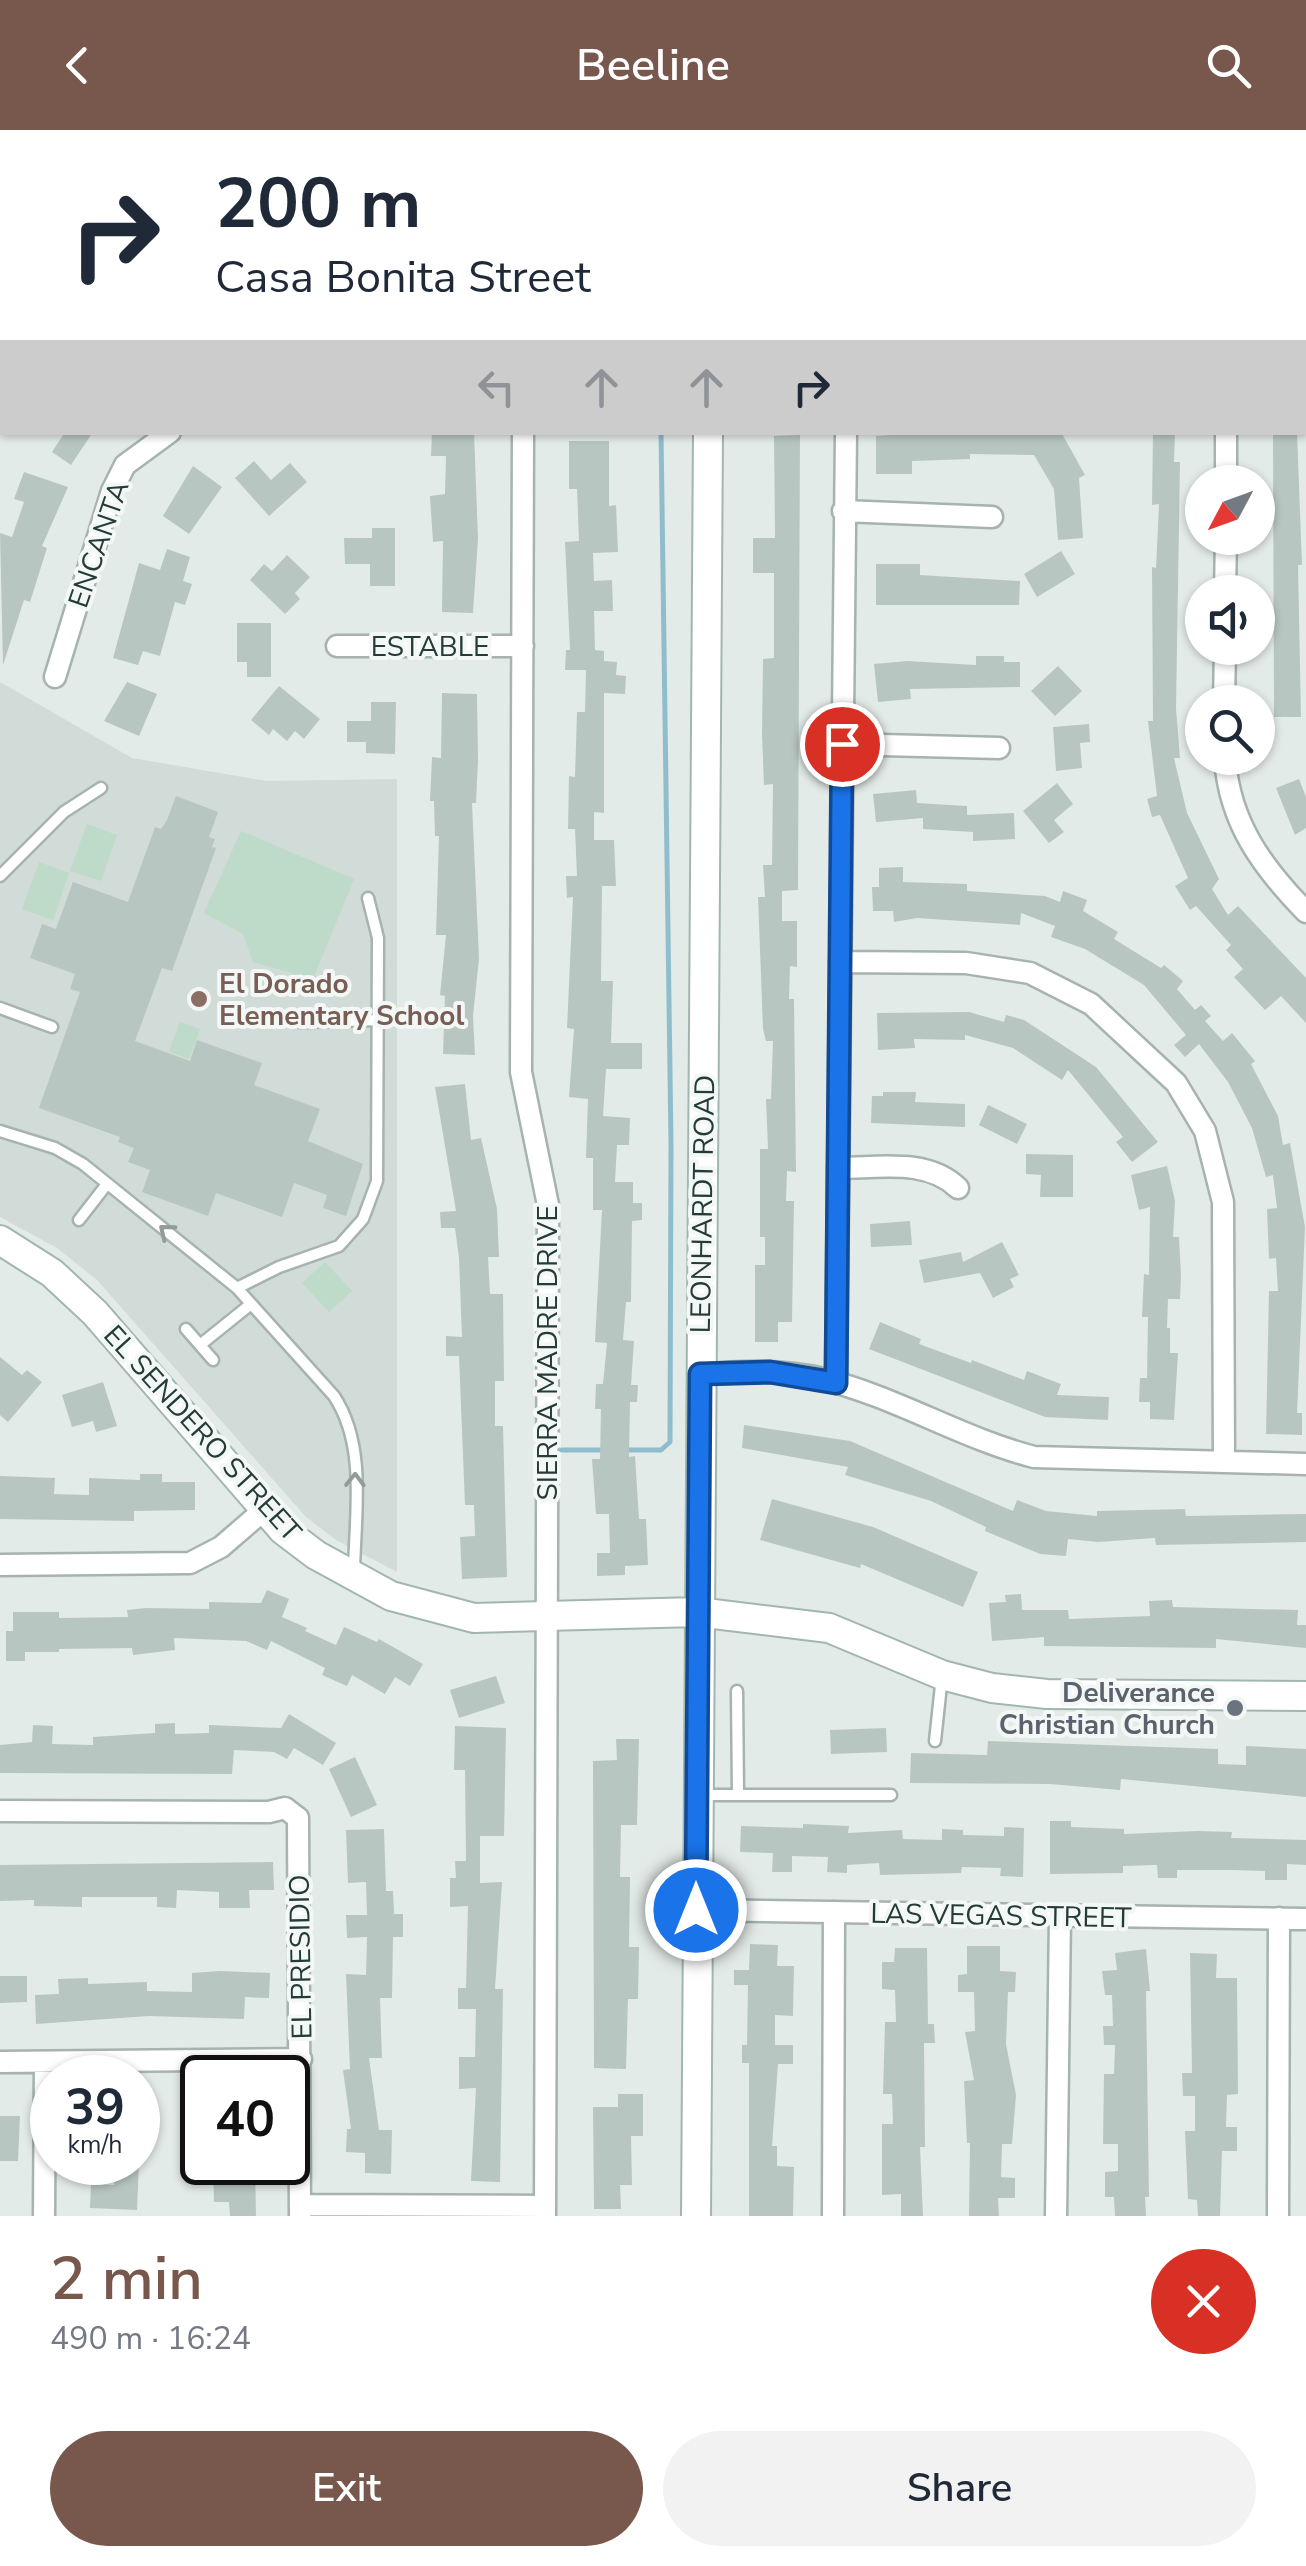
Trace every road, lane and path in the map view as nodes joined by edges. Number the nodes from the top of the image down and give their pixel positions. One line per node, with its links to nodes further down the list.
1 (166, 435): 11 (street, ENCANTA)
2 (523, 435): 10 (street, SIERRA MADRE DRIVE)
3 (708, 435): 35 (street, LEONHARDT ROAD)
4 (846, 435): 7 (street)
5 (1226, 435): 6 (street)
6 (1226, 465)
7 (843, 511): 8 (street); 12 (street)
8 (992, 517)
9 (338, 646): 10 (street, ESTABLE)
10 (522, 646): 43 (street, SIERRA MADRE DRIVE)
11 (55, 677)
12 (842, 744): 13 (street); 19 (street)
13 (999, 748)
14 (1228, 775): 18 (street)
15 (101, 788): 16 (lane)
16 (0, 876)
17 (368, 898): 21 (lane)
18 (1306, 912)
19 (840, 962): 25 (street); 37 (street)
20 (0, 1008): 23 (lane)
21 (378, 1020): 22 (lane); 30 (lane)
22 (301, 1022)
23 (52, 1026)
24 (0, 1131): 26 (lane)
25 (838, 1168): 27 (street); 36 (street)
26 (106, 1184): 28 (lane); 30 (lane, one-way to 26)
27 (958, 1188)
28 (79, 1220)
29 (0, 1240): 39 (street, EL SENDERO STREET)
30 (237, 1288): 31 (lane)
31 (251, 1304): 33 (lane); 41 (lane, one-way to 31)
32 (186, 1329): 33 (lane)
33 (200, 1345): 34 (lane)
34 (212, 1360)
35 (700, 1374): 36 (street); 42 (street, LEONHARDT ROAD)
36 (836, 1383): 37 (street)
37 (1224, 1462): 38 (street)
38 (1306, 1464)
39 (265, 1509): 40 (street); 41 (street, EL SENDERO STREET)
40 (0, 1565)
41 (354, 1578): 43 (street, EL SENDERO STREET)
42 (698, 1612): 43 (street, EL SENDERO STREET); 44 (street, EL SENDERO STREET); 50 (street, LEONHARDT ROAD)
43 (549, 1618): 63 (street, SIERRA MADRE DRIVE)
44 (942, 1676): 46 (street, EL SENDERO STREET); 47 (lane)
45 (737, 1691): 48 (lane)
46 (1306, 1696)
47 (935, 1740)
48 (738, 1794): 49 (lane); 50 (lane)
49 (891, 1795)
50 (696, 1796): 52 (street, LEONHARDT ROAD)
51 (0, 1811): 57 (street, EL PRESIDIO)
52 (696, 1910): 53 (street, LAS VEGAS STREET); 65 (street, LEONHARDT ROAD)
53 (834, 1912): 54 (street, LAS VEGAS STREET); 66 (street)
54 (1060, 1916): 55 (street, LAS VEGAS STREET); 67 (street)
55 (1278, 1918): 56 (street, LAS VEGAS STREET); 68 (street)
56 (1306, 1919)
57 (301, 2055)
58 (0, 2062): 59 (street)
59 (30, 2062)
60 (44, 2185): 64 (street)
61 (300, 2185): 62 (street, EL PRESIDIO)
62 (300, 2211): 63 (street)
63 (545, 2211)
64 (44, 2216)
65 (696, 2216)
66 (833, 2216)
67 (1056, 2216)
68 (1278, 2216)

